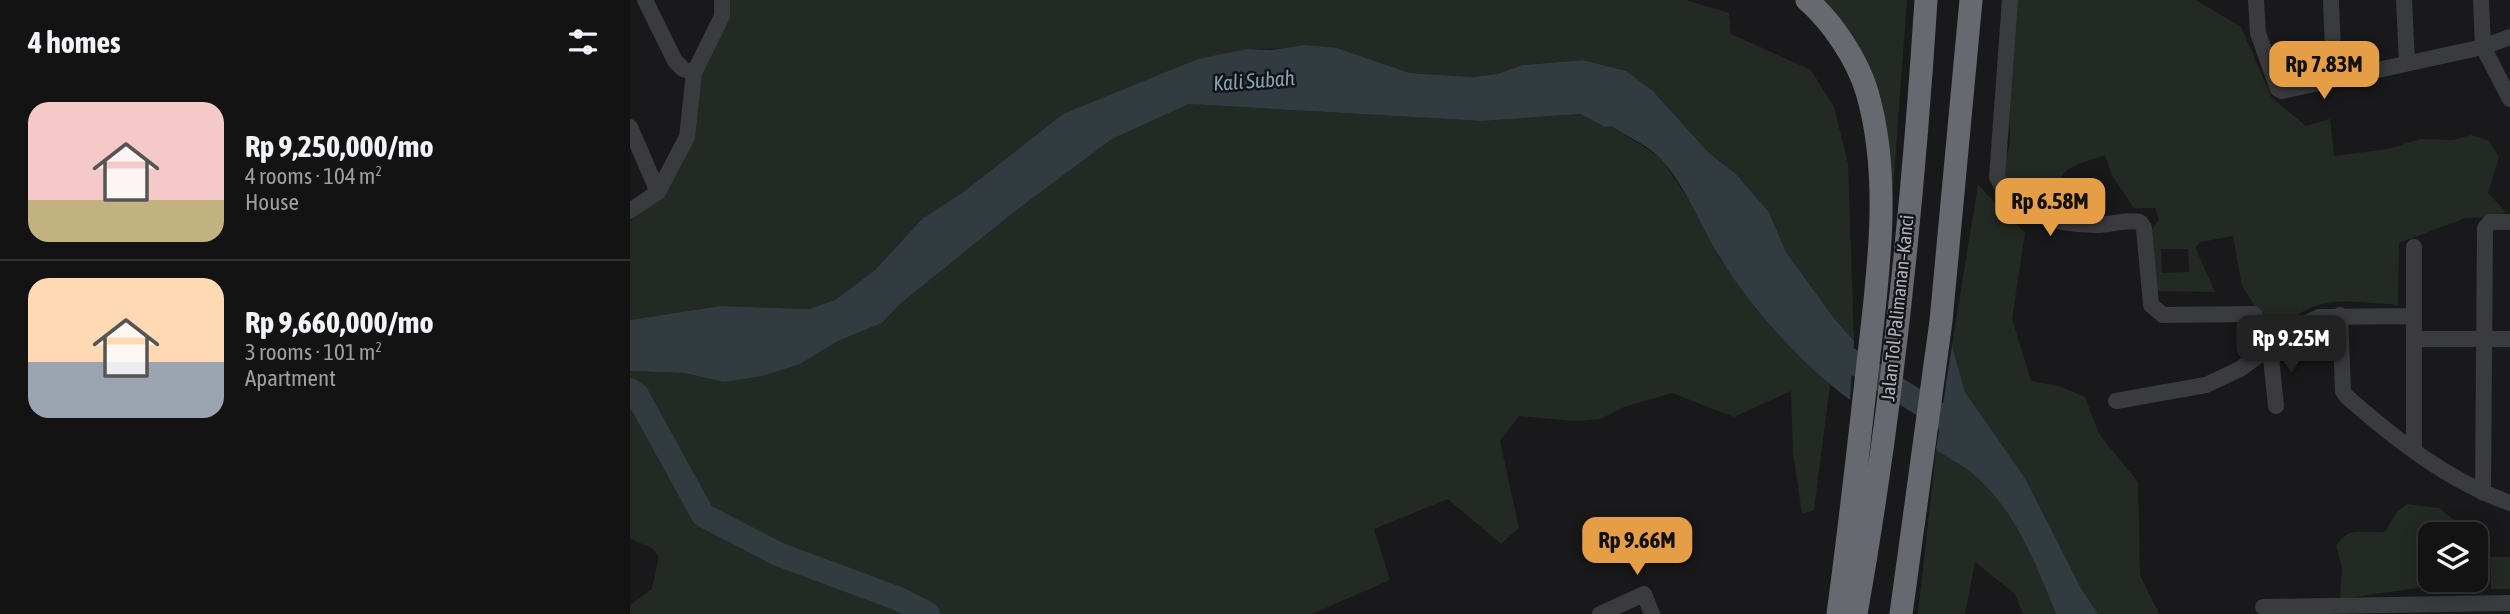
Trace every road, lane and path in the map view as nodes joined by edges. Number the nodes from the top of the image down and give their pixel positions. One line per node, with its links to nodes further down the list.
1 (645, 0): 14 (street)
2 (722, 0): 14 (street)
3 (1807, 0): 34 (highway)
4 (1926, 0): 34 (highway, Jalan Tol Palimanan–Kanci)
5 (1971, 0): 44 (highway)
6 (2010, 0): 22 (street)
7 (2256, 0): 15 (street)
8 (2330, 0): 15 (street)
9 (2404, 0): 13 (street)
10 (2481, 0): 12 (street)
11 (2510, 37): 12 (street)
12 (2483, 47): 13 (street); 16 (street)
13 (2407, 63): 15 (street)
14 (694, 73): 18 (street)
15 (2334, 80)
16 (2510, 99)
17 (630, 127): 18 (street)
18 (658, 192): 19 (street)
19 (630, 211)
20 (2510, 222): 26 (street)
21 (2413, 247): 24 (street)
22 (2254, 314)
23 (2340, 315): 24 (street); 28 (street); 31 (street)
24 (2414, 316): 25 (street)
25 (2414, 339): 26 (street); 31 (street)
26 (2486, 339): 27 (street); 32 (street)
27 (2510, 339)
28 (2270, 348): 29 (street); 30 (street)
29 (2116, 401)
30 (2276, 406)
31 (2414, 449): 32 (street)
32 (2483, 493): 33 (street)
33 (2510, 503)
34 (1861, 524): 42 (highway); 43 (highway, Jalan Tol Palimanan–Kanci)
35 (2510, 603): 37 (street)
36 (2263, 607): 38 (street)
37 (2468, 609): 39 (street)
38 (2327, 610): 39 (street)
39 (2400, 610)
40 (1600, 614): 41 (street)
41 (1652, 614)
42 (1838, 614)
43 (1856, 614)
44 (1901, 614)

